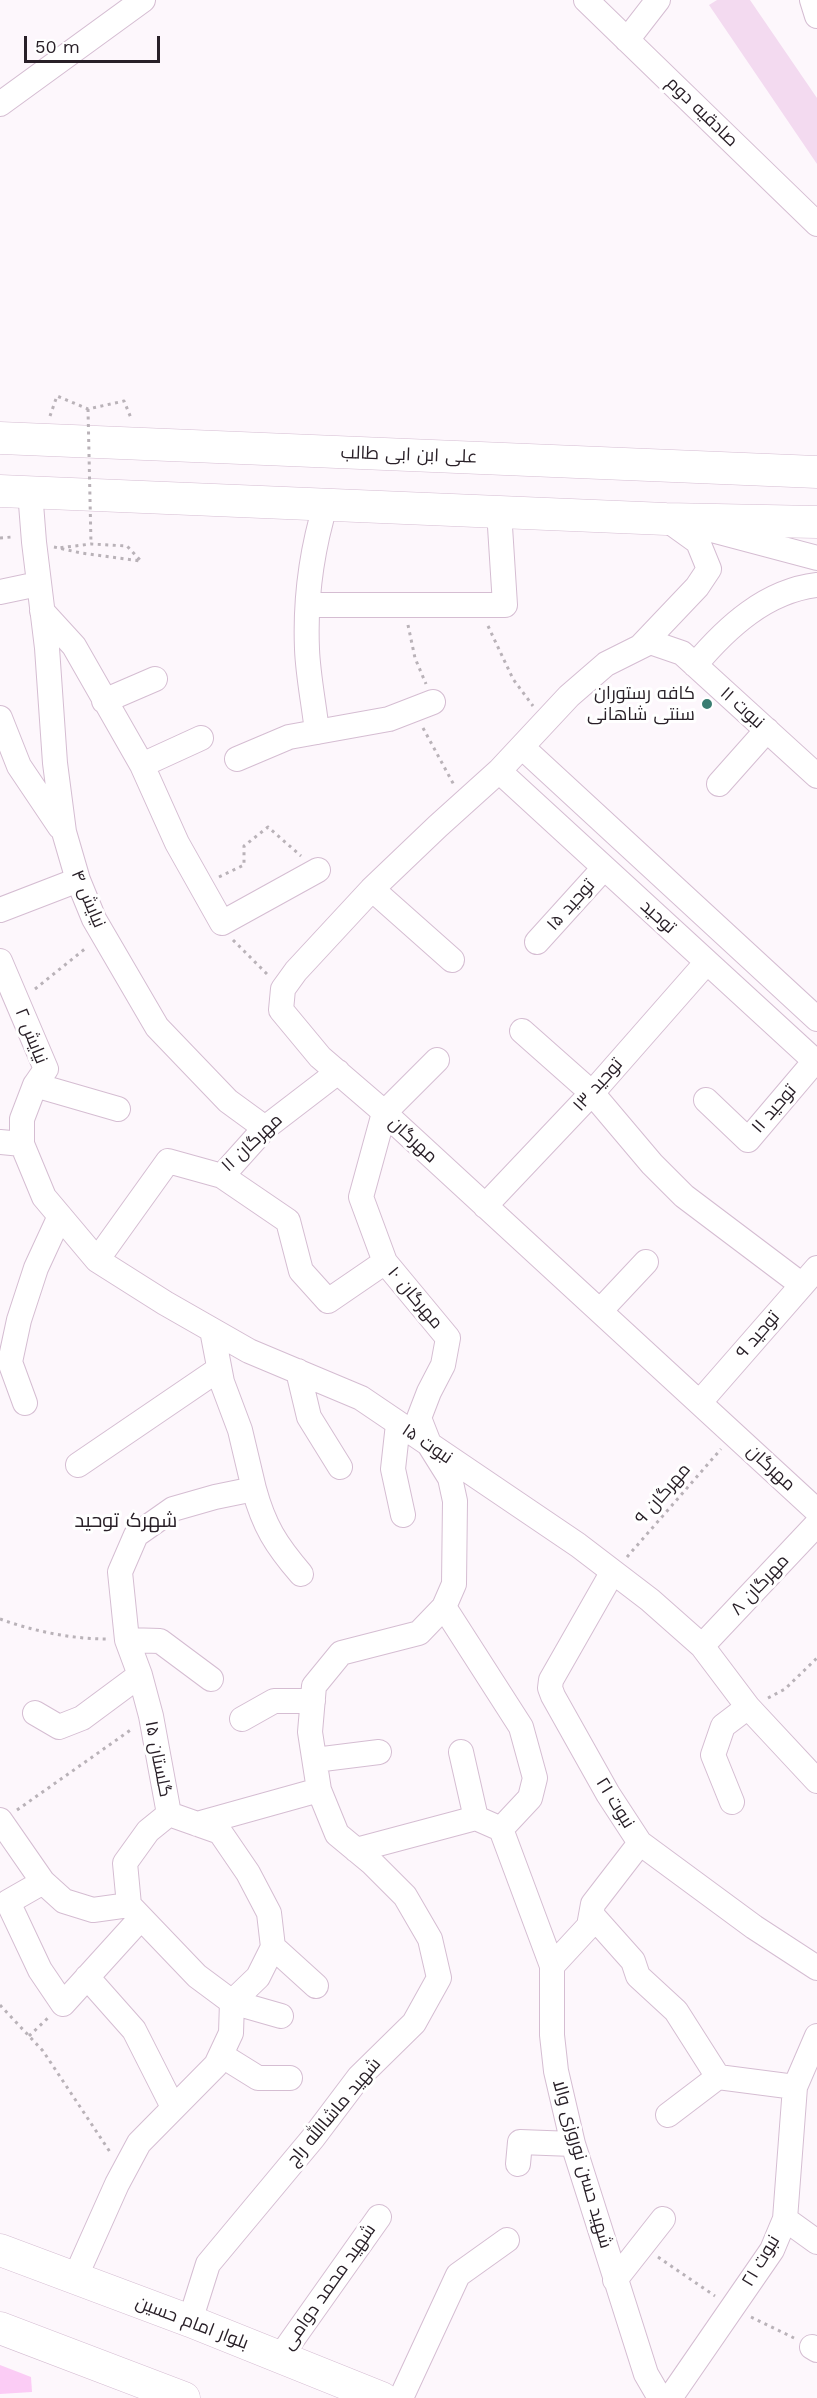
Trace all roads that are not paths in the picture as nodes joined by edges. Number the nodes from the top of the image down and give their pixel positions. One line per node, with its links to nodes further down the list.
1 (143, 0): 7 (street)
2 (586, 0): 6 (street, صادقیه دوم)
3 (658, 0): 6 (street)
4 (812, 0): 5 (street)
5 (817, 16)
6 (627, 40): 8 (street, صادقیه دوم)
7 (0, 104)
8 (817, 224)
9 (0, 438): 10 (main road, علی ابن ابی طالب)
10 (817, 472)
11 (15, 491): 12 (main road); 17 (street, نیایش ۴)
12 (326, 503): 13 (main road); 20 (street)
13 (499, 511): 14 (main road); 20 (street)
14 (666, 519): 15 (main road); 16 (street); 22 (street)
15 (817, 522)
16 (817, 558)
17 (38, 584): 19 (street); 21 (street, نیایش ۴)
18 (817, 585): 23 (street)
19 (0, 592)
20 (308, 605): 29 (street)
21 (42, 611): 25 (street); 37 (street, نیایش ۴)
22 (640, 647): 23 (street, نبوت ۱۱); 31 (street, نبوت ۱۱)
23 (695, 665): 28 (street, نبوت ۱۱)
24 (155, 679): 25 (street)
25 (104, 701): 33 (street)
26 (423, 706): 29 (street)
27 (0, 718): 37 (street)
28 (766, 730): 35 (street, نبوت ۱۱); 36 (street)
29 (317, 732): 32 (street)
30 (201, 738): 33 (street)
31 (522, 747): 34 (street); 47 (street, توحید)
32 (237, 759)
33 (142, 765): 39 (street)
34 (499, 771): 38 (street, توحید); 41 (street)
35 (817, 776)
36 (719, 784)
37 (63, 831): 40 (street, نیایش ۴)
38 (604, 868): 43 (street, توحید ۱۵); 45 (street, توحید)
39 (318, 870)
40 (78, 880): 42 (street); 57 (street, نیایش ۴)
41 (372, 889): 44 (street); 51 (street, مهرگان)
42 (0, 910)
43 (537, 942)
44 (452, 960)
45 (707, 962): 50 (street, توحید); 53 (street, توحید ۱۳)
46 (2, 971): 52 (street, نیایش ۲)
47 (817, 1019)
48 (522, 1031): 53 (street)
49 (437, 1060): 56 (street)
50 (816, 1062): 54 (street, توحید ۱۱)
51 (338, 1072): 56 (street, مهرگان); 57 (street, مهرگان ۱۱)
52 (35, 1086): 55 (street); 58 (street, نیایش ۲)
53 (592, 1093): 60 (street, توحید ۱۳); 65 (street)
54 (706, 1100)
55 (118, 1109)
56 (384, 1113): 60 (street, مهرگان); 63 (street, مهرگان ۱۰)
57 (265, 1128): 59 (street, مهرگان ۱۱)
58 (11, 1143): 61 (street, نبوت ۱۵)
59 (222, 1176): 62 (street, مهرگان ۱۱); 63 (street)
60 (485, 1206): 66 (street, مهرگان)
61 (60, 1216): 62 (street, نبوت ۱۵); 71 (street)
62 (97, 1260): 67 (street, نبوت ۱۵)
63 (385, 1262): 73 (street, مهرگان ۱۰)
64 (646, 1262): 66 (street)
65 (809, 1276): 70 (street, توحید ۹)
66 (600, 1311): 70 (street, مهرگان)
67 (212, 1330): 68 (street); 69 (street, نبوت ۱۵)
68 (219, 1369): 74 (street); 76 (street)
69 (298, 1371): 72 (street, نبوت ۱۵); 75 (street)
70 (700, 1402): 77 (street, مهرگان)
71 (25, 1403)
72 (398, 1424): 73 (street, نبوت ۱۵); 78 (street)
73 (430, 1446): 79 (street, نبوت ۱۵); 81 (street, شهید ماشاالله راج)
74 (78, 1465)
75 (340, 1467)
76 (254, 1489): 80 (street); 82 (street, گلستان ۱۵)
77 (816, 1512): 83 (street, مهرگان ۸)
78 (403, 1515)
79 (612, 1573): 83 (street, نبوت ۱۵); 101 (street, نبوت ۲۱)
80 (301, 1574)
81 (444, 1607): 86 (street, شهید ماشاالله راج); 100 (street)
82 (128, 1640): 84 (street, گلستان ۱۵); 85 (street)
83 (702, 1646): 87 (street, نبوت ۱۵)
84 (140, 1674): 88 (street); 96 (street, گلستان ۱۵)
85 (211, 1679)
86 (313, 1701): 89 (street); 92 (street, شهید ماشاالله راج)
87 (748, 1707): 93 (street, نبوت ۱۵); 95 (street)
88 (35, 1713)
89 (242, 1719)
90 (379, 1752): 92 (street)
91 (460, 1752): 97 (street)
92 (315, 1760): 94 (street, شهید ماشاالله راج)
93 (817, 1781)
94 (319, 1790): 99 (street); 102 (street, شهید ماشاالله راج)
95 (732, 1802)
96 (169, 1814): 99 (street, گلستان ۱۵); 104 (street)
97 (476, 1818): 100 (street); 102 (street)
98 (1, 1821): 103 (street)
99 (197, 1824): 106 (street, گلستان ۱۵)
100 (501, 1829): 108 (street, شهید حسن نوروزی والا)
101 (640, 1843): 105 (street); 107 (street, نبوت ۲۱)
102 (356, 1850): 130 (street, شهید ماشاالله راج)
103 (43, 1882): 104 (street); 109 (street)
104 (135, 1911): 109 (street); 111 (street)
105 (592, 1915): 108 (street); 115 (street)
106 (273, 1947): 110 (street); 111 (street)
107 (813, 1959)
108 (552, 1966): 120 (street, شهید حسن نوروزی والا)
109 (87, 1977): 118 (street)
110 (316, 1986)
111 (232, 2002): 112 (street); 114 (street)
112 (281, 2016)
113 (817, 2036): 117 (street, نبوت ۲۱)
114 (221, 2055): 116 (street); 118 (street)
115 (718, 2077): 117 (street); 119 (street)
116 (290, 2078)
117 (795, 2087): 124 (street, نبوت ۲۱)
118 (173, 2107): 128 (street)
119 (668, 2115)
120 (573, 2144): 121 (street); 129 (street, شهید حسن نوروزی والا)
121 (518, 2164)
122 (379, 2217): 132 (street, شهید محمد دوامی)
123 (663, 2219): 129 (street)
124 (785, 2219): 126 (street); 137 (street, نبوت ۲۱)
125 (507, 2240): 135 (street)
126 (817, 2242)
127 (0, 2250): 128 (main road, بلوار امام حسین)
128 (75, 2278): 130 (main road, بلوار امام حسین)
129 (615, 2280): 136 (street, شهید حسن نوروزی والا)
130 (190, 2321): 132 (main road, بلوار امام حسین)
131 (0, 2328): 133 (main road)
132 (280, 2357): 134 (main road, بلوار امام حسین)
133 (183, 2398)
134 (382, 2398)
135 (401, 2398)
136 (660, 2398)
137 (670, 2398)

